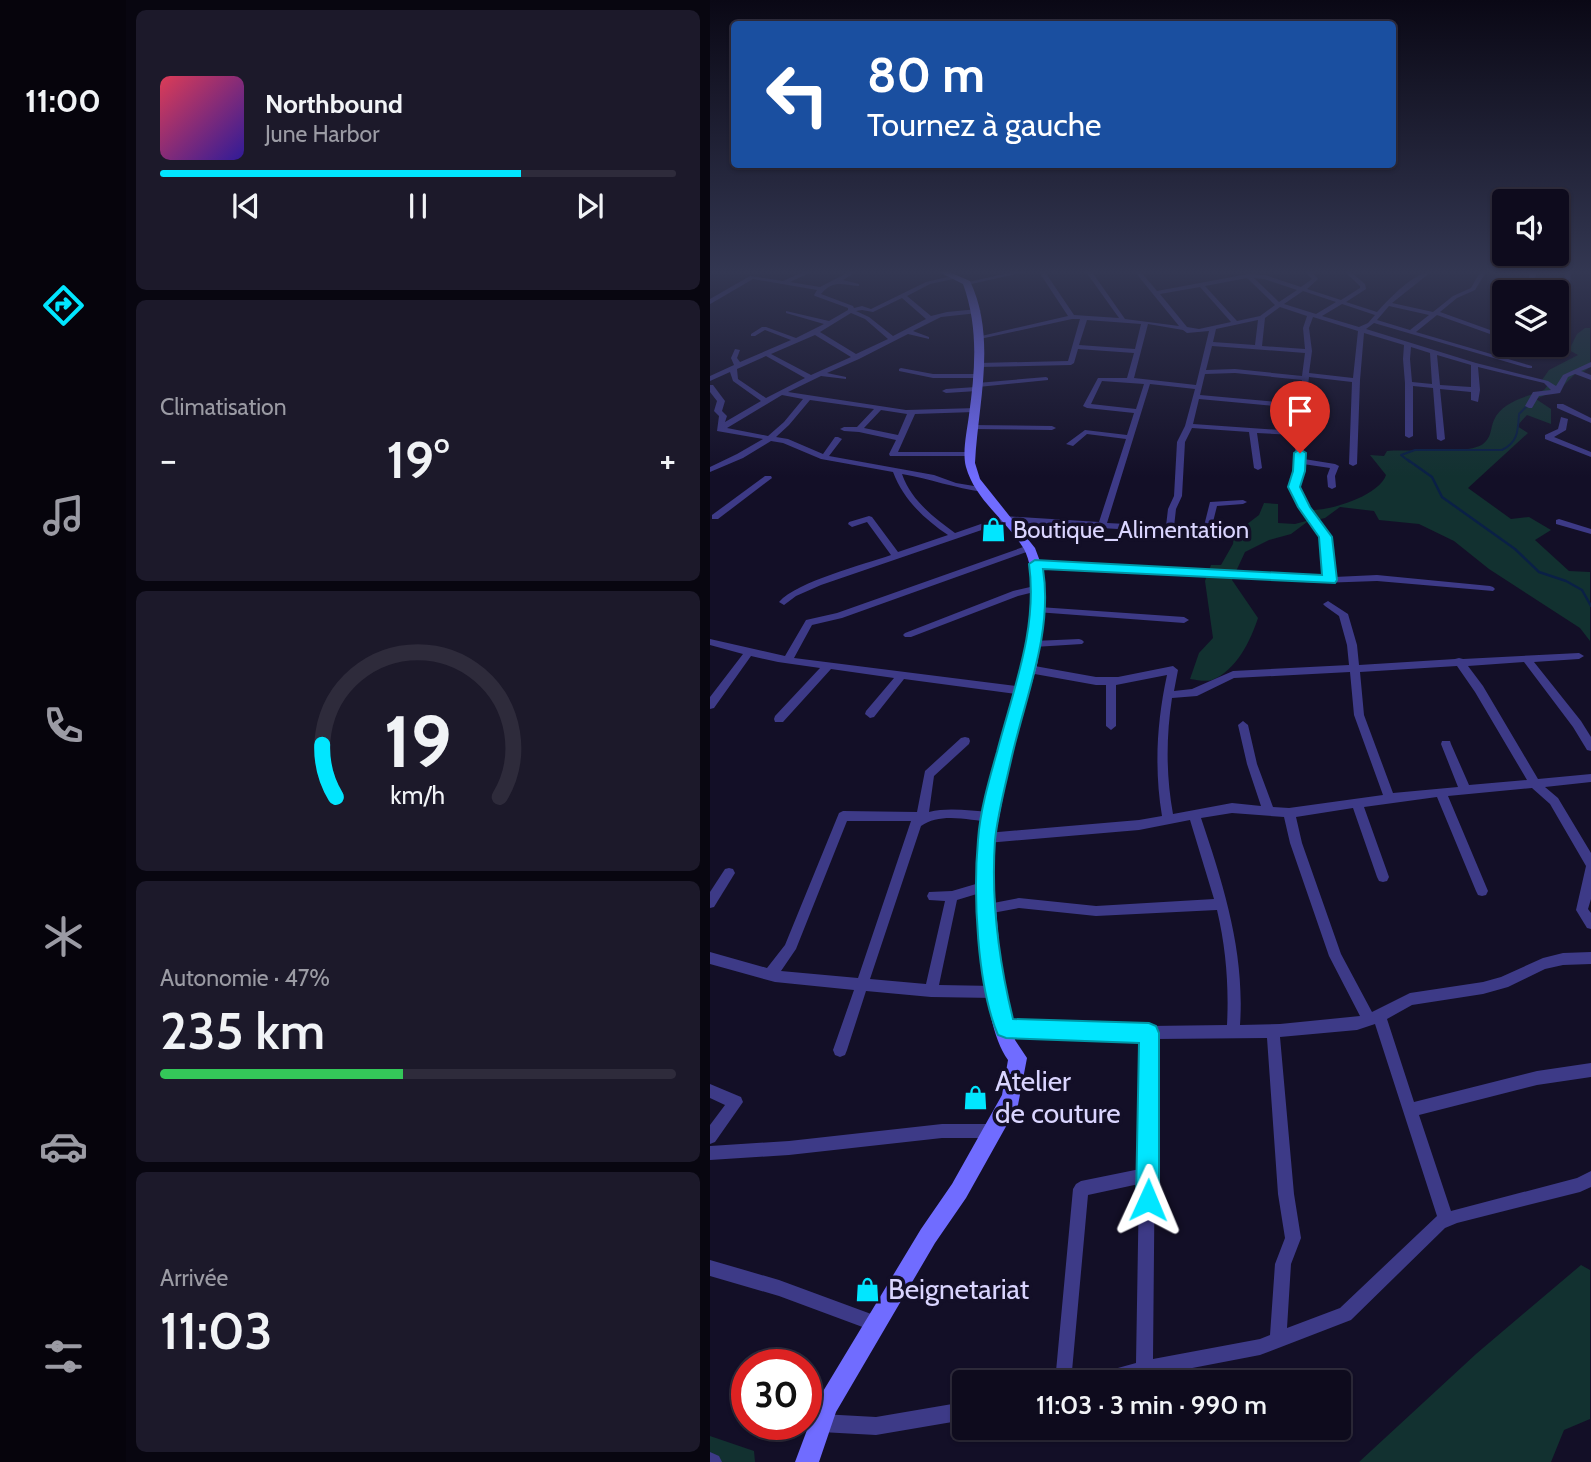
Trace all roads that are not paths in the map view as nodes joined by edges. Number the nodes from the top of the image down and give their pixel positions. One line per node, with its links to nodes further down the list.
1 (791, 340): 21 (street)
2 (829, 340): 22 (street)
3 (894, 340): 22 (street)
4 (980, 340): 37 (street)
5 (1077, 340): 15 (street)
6 (1141, 340): 18 (street)
7 (1211, 340): 13 (street)
8 (1259, 340): 16 (street)
9 (1308, 340): 19 (street)
10 (1360, 340): 40 (street)
11 (1396, 340): 14 (street)
12 (1443, 340): 25 (street)
13 (1211, 344): 16 (street); 29 (street)
14 (1408, 344): 20 (street); 42 (street)
15 (1075, 347): 18 (street); 37 (street)
16 (1258, 348): 19 (street)
17 (737, 350): 26 (street)
18 (1138, 351): 39 (street)
19 (1309, 351): 31 (street)
20 (1433, 351): 23 (street); 46 (street)
21 (765, 352): 26 (street); 36 (street)
22 (857, 358): 30 (street)
23 (1474, 364): 32 (street); 47 (street)
24 (1590, 364): 28 (street)
25 (1530, 367)
26 (731, 368): 35 (street); 53 (street)
27 (901, 370): 37 (street)
28 (1574, 371): 34 (street); 49 (street)
29 (1202, 372): 31 (street); 45 (street)
30 (821, 374): 33 (street); 36 (street)
31 (1306, 376): 40 (street); 55 (street)
32 (1522, 376): 43 (street); 49 (street)
33 (844, 378)
34 (1590, 378)
35 (710, 379)
36 (812, 379): 50 (street)
37 (977, 379): 38 (street); 48 (street); 61 (street)
38 (1045, 379)
39 (1130, 380): 41 (street); 59 (street)
40 (1356, 380): 82 (street)
41 (1147, 384): 45 (street); 59 (street)
42 (1409, 384): 46 (street); 71 (street)
43 (1513, 385)
44 (710, 387): 67 (street)
45 (1198, 387): 52 (street)
46 (1437, 387): 47 (street); 76 (street)
47 (1476, 390): 54 (street)
48 (946, 391)
49 (1557, 391): 56 (street)
50 (781, 393): 51 (street); 53 (street)
51 (808, 397): 58 (street); 73 (street)
52 (1196, 397): 55 (street); 64 (street)
53 (765, 400): 67 (street)
54 (1475, 400)
55 (1302, 406): 70 (street)
56 (1530, 406)
57 (1560, 407): 63 (street)
58 (879, 408): 60 (street); 65 (street)
59 (1137, 411): 72 (street)
60 (912, 412): 61 (street); 74 (street)
61 (973, 418): 66 (street); 78 (street)
62 (1564, 419): 79 (street)
63 (1590, 421)
64 (1189, 426): 69 (street); 95 (street)
65 (860, 428): 68 (street); 74 (street)
66 (1052, 428)
67 (720, 429): 73 (street)
68 (844, 429)
69 (1253, 431): 70 (street); 83 (street)
70 (1298, 433): 81 (street)
71 (1409, 436)
72 (1129, 437): 77 (street); 94 (street)
73 (774, 438): 80 (street); 84 (street)
74 (901, 438): 78 (street)
75 (838, 439): 80 (street)
76 (1441, 439)
77 (1070, 444)
78 (970, 454): 88 (street)
79 (1590, 455)
80 (824, 457): 85 (street)
81 (1300, 461): 87 (street); 100 (street)
82 (1353, 464)
83 (1258, 468)
84 (710, 470)
85 (897, 471): 88 (street); 97 (street)
86 (768, 478): 90 (street)
87 (1332, 487)
88 (983, 490): 91 (street)
89 (1243, 502): 95 (street)
90 (712, 517)
91 (1004, 519): 94 (street); 97 (street); 98 (street)
92 (1559, 522): 96 (street)
93 (852, 524): 99 (street)
94 (1102, 526): 95 (street)
95 (1170, 529)
96 (1590, 532)
97 (954, 537): 99 (street)
98 (1032, 556): 100 (street); 101 (street); 114 (street)
99 (897, 557): 103 (street)
100 (1330, 580): 102 (street)
101 (1039, 589): 105 (street); 107 (street)
102 (1490, 589)
103 (784, 602)
104 (1328, 604): 118 (street)
105 (1039, 610): 106 (street); 110 (street)
106 (1184, 620)
107 (908, 635)
108 (710, 642): 111 (street)
109 (1079, 642): 110 (street)
110 (1034, 644): 117 (street)
111 (749, 652): 114 (street); 123 (street)
112 (1579, 656): 113 (street)
113 (1526, 658): 115 (street); 130 (street)
114 (788, 660): 116 (street)
115 (1459, 661): 118 (street); 132 (street)
116 (828, 666): 119 (street); 125 (street)
117 (1029, 669): 120 (street); 121 (street)
118 (1355, 670): 122 (street); 135 (street)
119 (903, 674): 121 (street); 124 (street)
120 (1111, 681): 122 (street); 127 (street)
121 (1023, 691): 141 (street)
122 (1167, 695): 142 (street)
123 (710, 705)
124 (870, 714)
125 (779, 719)
126 (1243, 725): 137 (street)
127 (1111, 726)
128 (966, 741): 140 (street)
129 (1446, 744): 133 (street)
130 (1590, 747)
131 (1590, 778): 132 (street)
132 (1536, 785): 133 (street); 144 (street)
133 (1465, 790): 134 (street)
134 (1440, 793): 135 (street); 148 (street)
135 (1390, 799): 136 (street)
136 (1357, 804): 138 (street); 146 (street)
137 (1268, 810): 138 (street); 139 (street)
138 (1289, 813): 161 (street)
139 (1194, 814): 142 (street); 152 (street)
140 (922, 817): 141 (street); 157 (street); 158 (street)
141 (991, 817): 143 (street)
142 (1168, 819): 143 (street)
143 (987, 838): 147 (street)
144 (1590, 866): 154 (street)
145 (729, 873): 151 (street)
146 (1383, 877)
147 (986, 886): 150 (street); 153 (street)
148 (1482, 891)
149 (933, 896): 150 (street)
150 (952, 897): 159 (street)
151 (710, 903)
152 (1220, 904): 153 (street); 163 (street)
153 (988, 909): 160 (street)
154 (1590, 923)
155 (710, 958): 157 (street)
156 (1590, 958): 161 (street)
157 (770, 974): 158 (street)
158 (863, 985): 159 (street); 166 (street)
159 (931, 991): 160 (street)
160 (995, 992): 162 (street)
161 (1374, 1018): 164 (street); 169 (street)
162 (1006, 1028): 165 (street); 170 (street)
163 (1233, 1031): 164 (street); 165 (street)
164 (1273, 1031): 178 (street)
165 (1149, 1033): 173 (street)
166 (840, 1050)
167 (1590, 1070): 169 (street)
168 (710, 1091): 171 (street)
169 (1410, 1110): 175 (street)
170 (992, 1131): 172 (street); 177 (street)
171 (710, 1137)
172 (710, 1153)
173 (1148, 1175): 179 (street); 180 (street)
174 (1590, 1178): 175 (street)
175 (1446, 1220): 178 (street)
176 (710, 1268): 177 (street)
177 (876, 1324): 183 (street)
178 (1278, 1340): 181 (street)
179 (1064, 1370)
180 (1150, 1370)
181 (1163, 1370)
182 (952, 1413): 184 (street)
183 (822, 1420)
184 (822, 1423)
185 (815, 1440): 186 (street)
186 (807, 1462)

